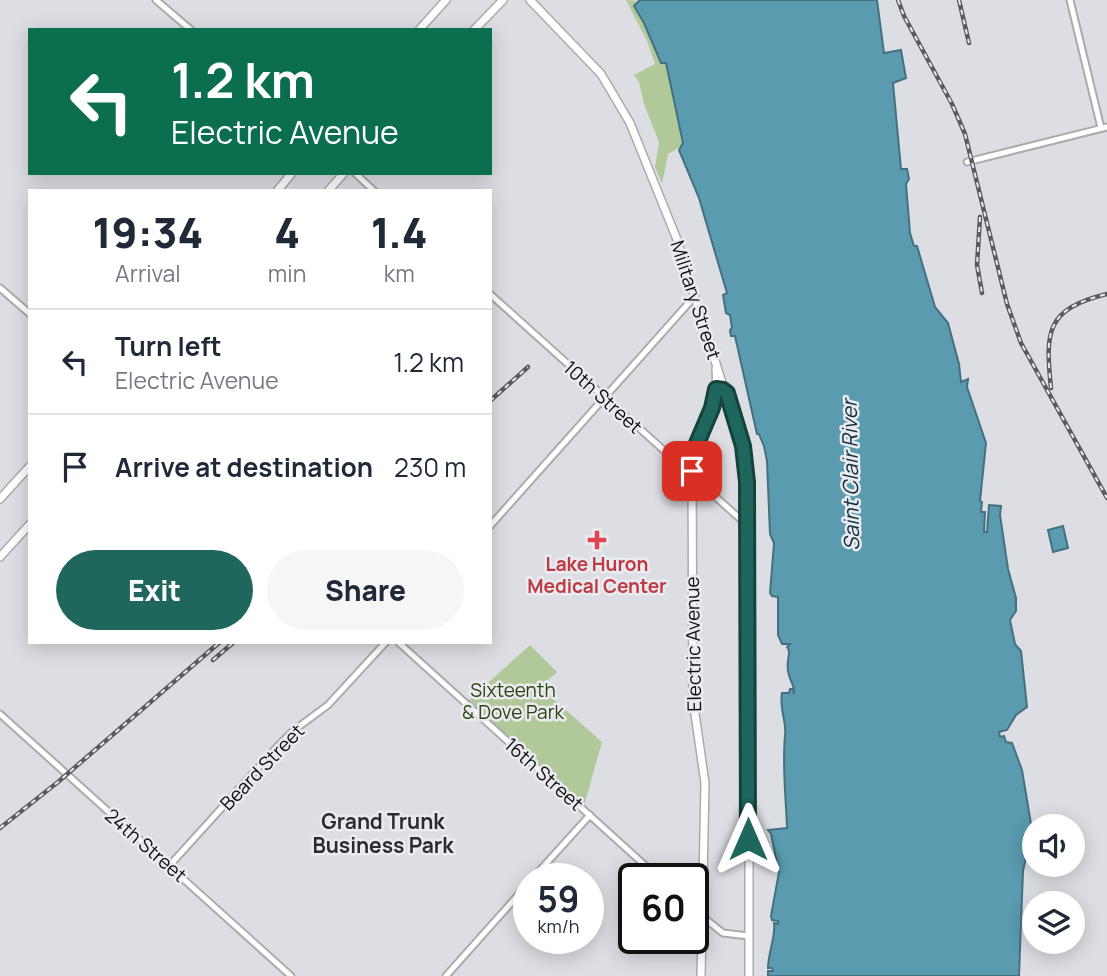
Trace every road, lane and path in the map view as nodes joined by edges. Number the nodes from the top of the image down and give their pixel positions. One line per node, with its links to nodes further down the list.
1 (156, 0): 6 (street)
2 (446, 0): 7 (main road)
3 (503, 0): 8 (main road)
4 (530, 0): 19 (main road, Military Street)
5 (1070, 0): 9 (street)
6 (189, 28)
7 (421, 28)
8 (476, 28)
9 (1104, 128): 10 (street)
10 (967, 162)
11 (290, 175): 14 (main road)
12 (342, 175): 15 (main road)
13 (357, 175): 16 (street)
14 (279, 189)
15 (330, 189)
16 (372, 189)
17 (0, 288): 20 (street)
18 (492, 296): 24 (street, 10th Street)
19 (695, 296): 21 (main road, Military Street); 24 (street)
20 (28, 312)
21 (715, 358): 22 (main road, Electric Avenue); 23 (main road, Military Street)
22 (716, 389): 23 (main road); 26 (main road, Electric Avenue)
23 (727, 393): 30 (main road, Military Street)
24 (604, 397): 26 (street, 10th Street); 28 (street)
25 (28, 468): 27 (main road)
26 (692, 477): 30 (street, 10th Street); 38 (main road, Electric Avenue)
27 (0, 499)
28 (492, 524)
29 (28, 526): 31 (main road)
30 (748, 526): 42 (main road, Military Street)
31 (0, 557)
32 (384, 644): 39 (street, Beard Street)
33 (400, 644): 35 (street, 16th Street)
34 (0, 714): 39 (street, 24th Street)
35 (590, 815): 36 (street); 37 (street, 16th Street)
36 (547, 863)
37 (643, 863)
38 (704, 863)
39 (170, 865): 44 (street, 24th Street)
40 (513, 901): 45 (street)
41 (709, 922): 42 (street)
42 (749, 936): 47 (main road, Military Street)
43 (701, 954): 46 (main road, Electric Avenue)
44 (291, 976)
45 (446, 976)
46 (701, 976)
47 (749, 976)

